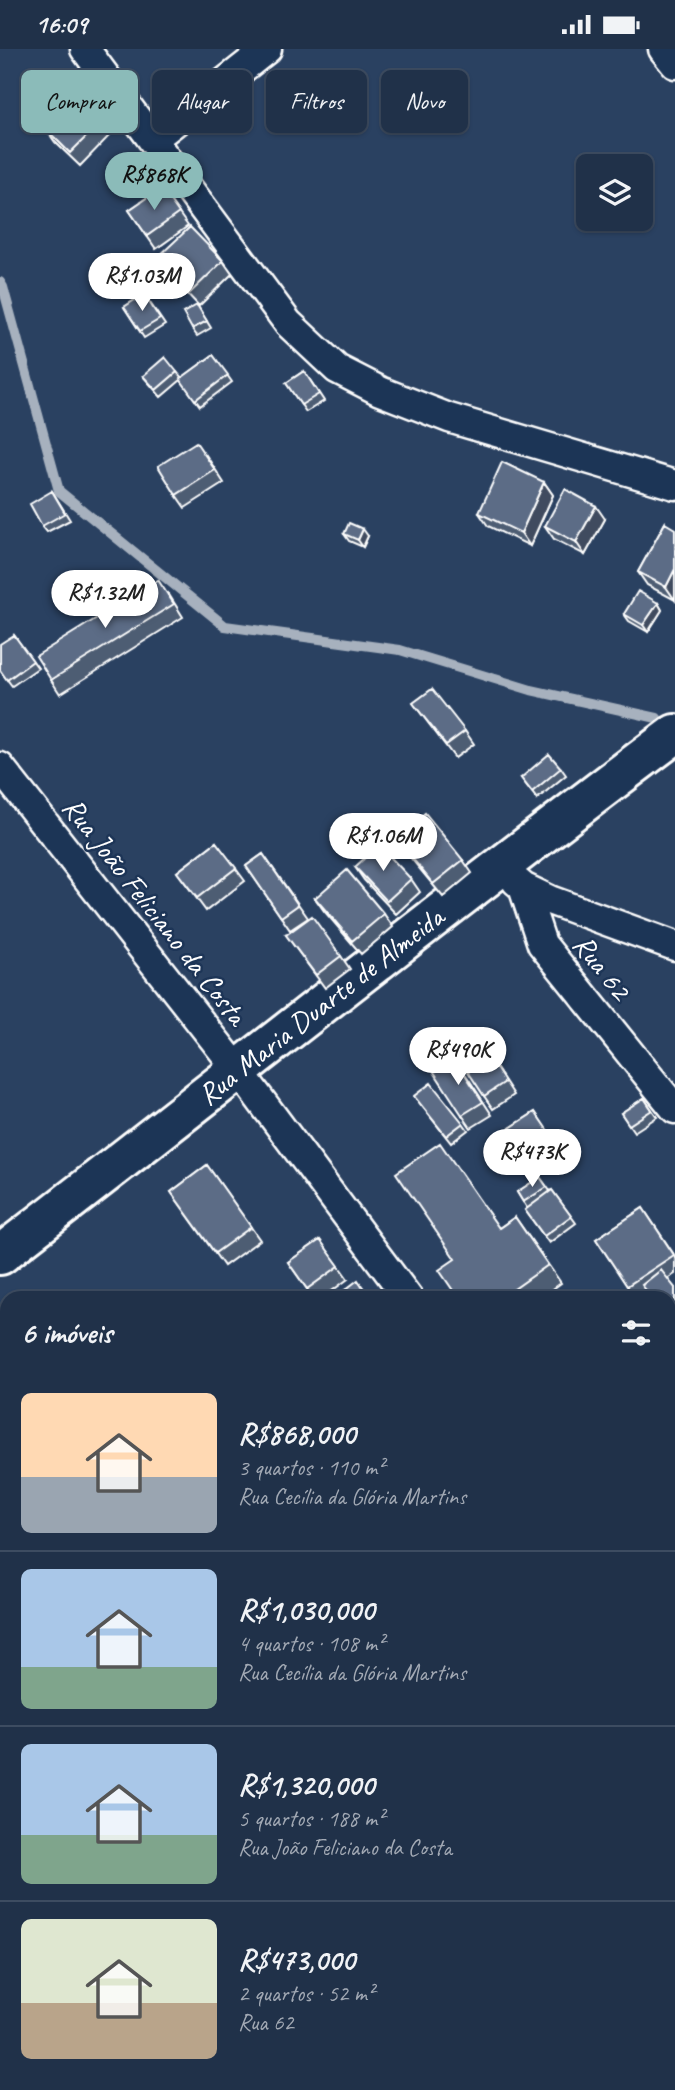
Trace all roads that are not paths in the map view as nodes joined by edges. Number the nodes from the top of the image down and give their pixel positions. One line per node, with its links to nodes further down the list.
1 (85, 49): 5 (street)
2 (267, 49): 5 (street)
3 (663, 49): 4 (street)
4 (675, 64)
5 (153, 139): 6 (street)
6 (675, 485)
7 (675, 734): 9 (street, Rua Maria Duarte de Almeida)
8 (0, 767): 11 (street, Rua João Feliciano da Costa)
9 (510, 877): 10 (street); 11 (street, Rua Maria Duarte de Almeida); 12 (street, Rua 62)
10 (675, 946)
11 (239, 1071): 13 (street, Rua Maria Duarte de Almeida); 14 (street, Rua João Feliciano da Costa)
12 (675, 1109)
13 (0, 1255)
14 (403, 1291)

